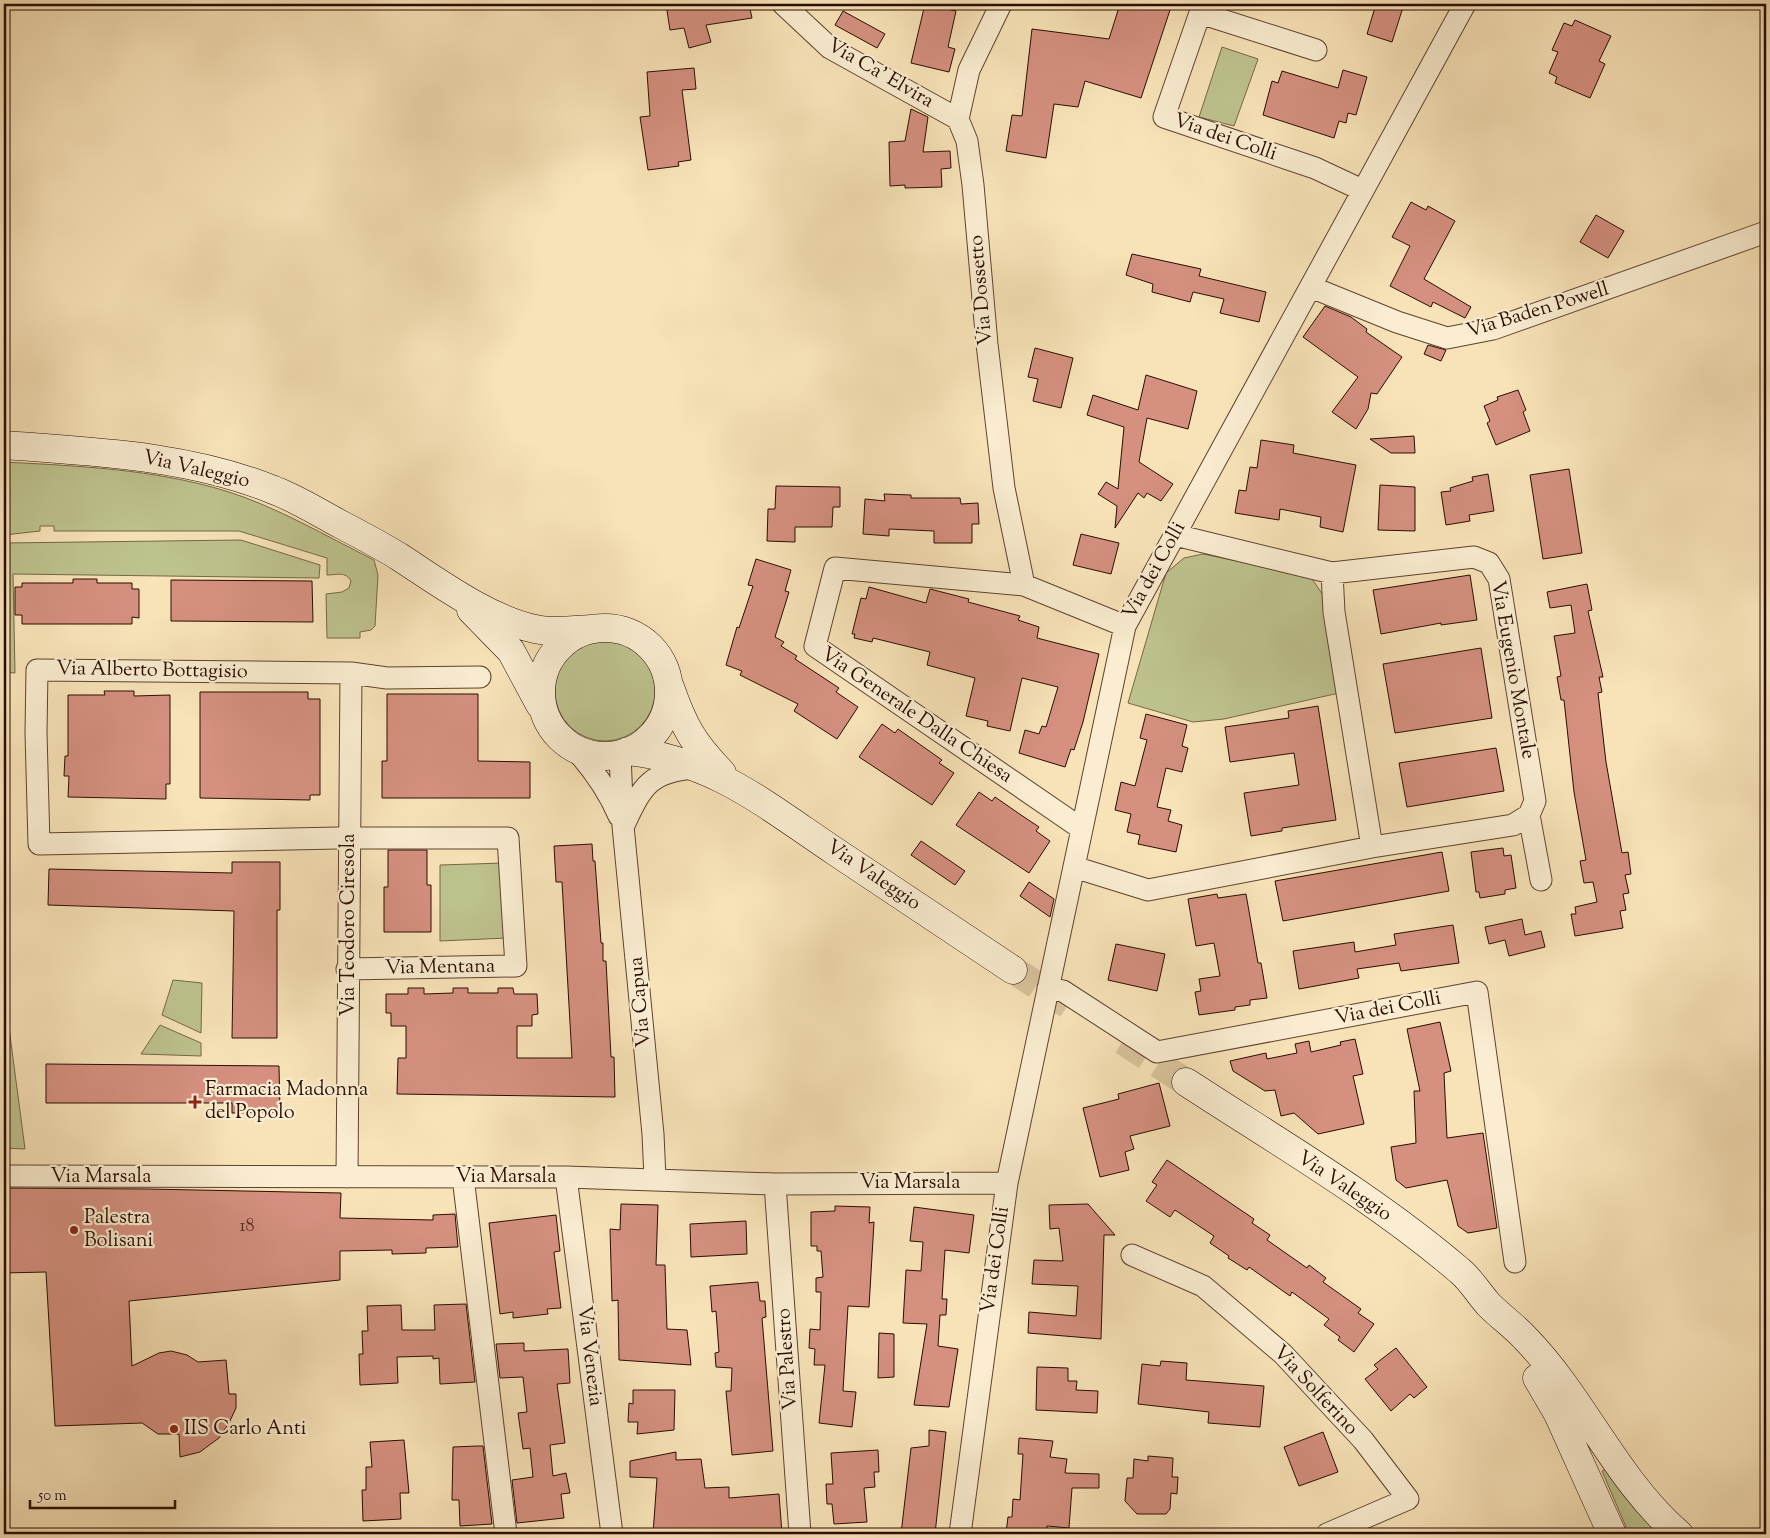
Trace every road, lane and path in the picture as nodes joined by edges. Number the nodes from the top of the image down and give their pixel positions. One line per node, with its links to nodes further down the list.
1 (783, 4): 5 (street, Via Ca' Elvira)
2 (1001, 4): 5 (street)
3 (1465, 4): 6 (street, Via dei Colli)
4 (1316, 50): 6 (street, Via dei Colli)
5 (958, 118): 12 (street, Via Dossetto)
6 (1362, 190): 8 (street, Via dei Colli)
7 (1766, 232): 8 (street, Via Baden Powell)
8 (1311, 287): 10 (street, Via dei Colli)
9 (4, 445): 13 (main road, Via Valeggio)
10 (1175, 535): 11 (street, Via Eugenio Montale); 14 (street, Via dei Colli)
11 (1332, 572): 24 (street, Via Eugenio Montale); 28 (street)
12 (1024, 585): 14 (street, Via Generale Dalla Chiesa); 26 (street, Via Generale Dalla Chiesa)
13 (452, 591): 15 (main road, Via Valeggio); 19 (main road, Via Valeggio)
14 (1125, 626): 26 (street, Via dei Colli)
15 (591, 629): 18 (main road); 19 (main road)
16 (351, 673): 17 (street, Via Alberto Bottagisio); 27 (street, Via Teodoro Ciresola); 27 (street, Via Alberto Bottagisio)
17 (480, 677)
18 (668, 682): 21 (main road); 23 (main road, Via Valeggio)
19 (549, 723): 20 (main road)
20 (574, 748): 21 (main road); 25 (street, Via Capua)
21 (624, 753): 22 (main road, Via Valeggio); 25 (street, Via Capua)
22 (700, 768): 23 (main road, Via Valeggio); 25 (street)
23 (732, 783): 32 (main road, Via Valeggio)
24 (1521, 820): 28 (street); 30 (street, Via Eugenio Montale)
25 (623, 826): 39 (street, Via Capua)
26 (1082, 830): 29 (street, Via dei Colli)
27 (349, 838): 31 (street, Via Teodoro Ciresola); 31 (street, Via Mentana)
28 (1372, 847): 29 (street)
29 (1074, 868): 33 (street, Via dei Colli)
30 (1540, 880)
31 (347, 969): 37 (street, Via Teodoro Ciresola)
32 (1013, 970)
33 (1048, 988): 40 (street, Via dei Colli); 43 (street, Via dei Colli)
34 (1186, 1082): 44 (main road, Via Valeggio)
35 (4, 1176): 37 (street, Via Marsala)
36 (566, 1177): 38 (street, Via Marsala); 39 (street, Via Marsala); 46 (street, Via Venezia)
37 (347, 1178): 38 (street, Via Marsala)
38 (463, 1178): 45 (street)
39 (655, 1179): 41 (street, Via Marsala)
40 (1007, 1183): 41 (street, Via Marsala); 48 (street, Via dei Colli)
41 (775, 1184): 47 (street, Via Palestro)
42 (1132, 1255): 49 (street, Via Solferino)
43 (1515, 1262)
44 (1490, 1305): 50 (main road, Via Valeggio); 51 (main road, Via Valeggio)
45 (506, 1534)
46 (612, 1534)
47 (800, 1534)
48 (960, 1534)
49 (1326, 1534)
50 (1612, 1534)
51 (1679, 1534)

